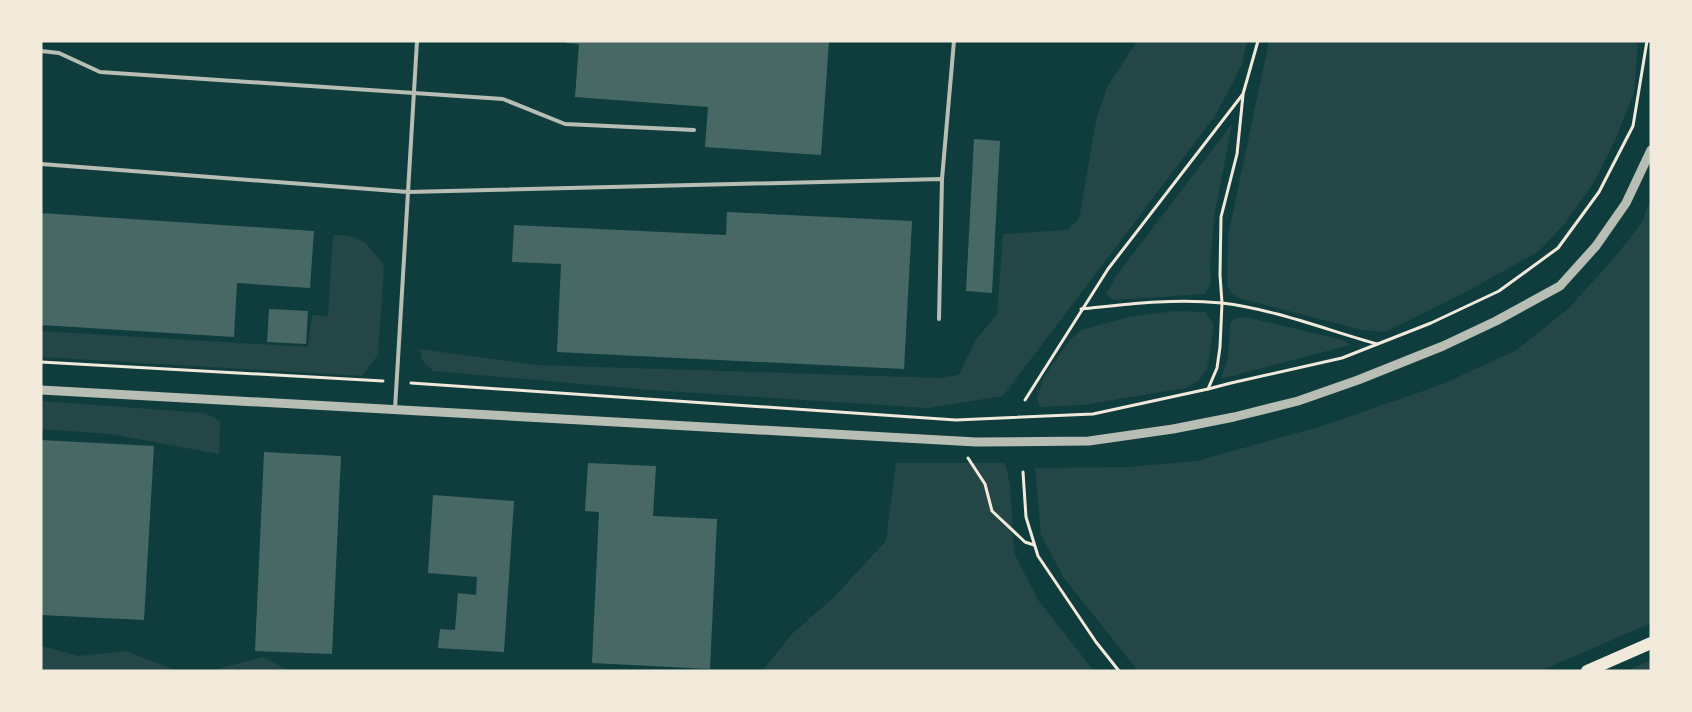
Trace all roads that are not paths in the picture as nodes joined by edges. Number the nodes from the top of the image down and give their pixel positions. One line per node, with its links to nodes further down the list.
1 (417, 41): 4 (lane)
2 (954, 41): 8 (lane)
3 (41, 51): 4 (lane)
4 (414, 93): 5 (lane); 9 (lane)
5 (694, 130)
6 (1651, 150): 12 (street)
7 (41, 164): 9 (lane)
8 (942, 179): 9 (lane); 10 (lane)
9 (408, 192): 12 (lane)
10 (939, 319)
11 (41, 390): 12 (street)
12 (396, 409)
13 (1651, 643): 14 (main road)
14 (1587, 671)

